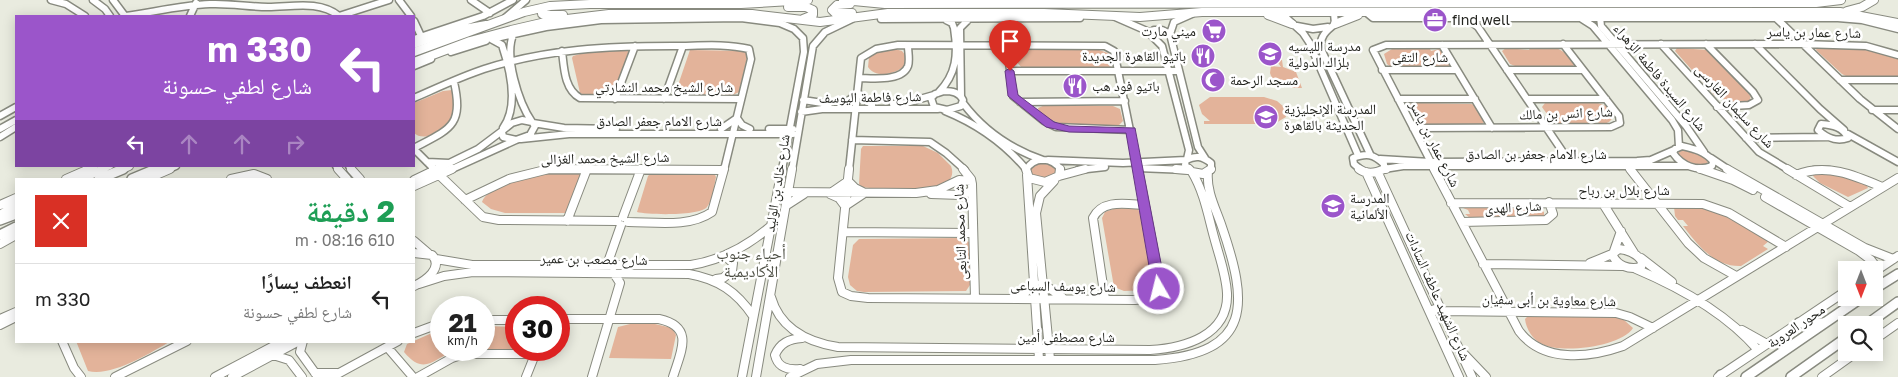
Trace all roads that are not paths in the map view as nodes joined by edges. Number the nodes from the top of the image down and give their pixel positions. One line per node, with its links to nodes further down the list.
1 (51, 0): 51 (street)
2 (93, 0): 52 (street)
3 (113, 0): 53 (street)
4 (389, 0): 57 (street)
5 (399, 0): 58 (street)
6 (471, 0): 44 (street)
7 (513, 0): 44 (street)
8 (526, 0): 75 (street)
9 (557, 0): 39 (street)
10 (699, 0): 34 (street)
11 (808, 0): 20 (main road)
12 (843, 0): 13 (main road)
13 (847, 0): 30 (main road)
14 (894, 0): 36 (street)
15 (1088, 0): 31 (main road)
16 (1694, 0): 32 (street)
17 (1788, 0): 33 (street)
18 (1841, 0): 33 (main road)
19 (1874, 0): 43 (main road)
20 (791, 1): 35 (main road)
21 (1230, 1): 27 (main road); 31 (main road)
22 (1553, 1): 23 (main road); 29 (main road)
23 (1634, 1): 32 (main road)
24 (196, 2): 54 (street); 55 (street); 56 (street)
25 (642, 2): 34 (main road); 39 (main road)
26 (1052, 2): 31 (main road); 38 (main road)
27 (1282, 2): 28 (main road)
28 (1415, 2): 29 (main road); 50 (main road)
29 (1494, 2): 42 (main road)
30 (860, 3): 36 (main road); 63 (main road)
31 (1097, 3)
32 (1703, 3): 33 (main road)
33 (1797, 3)
34 (692, 4): 35 (main road)
35 (730, 4): 74 (main road)
36 (885, 4): 37 (main road)
37 (952, 4): 38 (main road); 45 (main road)
38 (968, 4): 65 (main road)
39 (571, 5): 40 (main road)
40 (542, 8): 62 (main road); 75 (main road)
41 (1195, 12): 46 (main road); 59 (main road); 83 (street)
42 (1511, 12): 50 (main road); 60 (main road)
43 (1840, 12): 68 (main road); 76 (main road)
44 (490, 13): 85 (street)
45 (952, 13): 64 (main road); 65 (main road)
46 (1258, 13): 47 (main road); 78 (main road)
47 (1281, 13): 48 (main road); 78 (street)
48 (1334, 13): 49 (main road); 79 (street)
49 (1365, 13): 50 (main road); 70 (street); 79 (main road)
50 (1431, 13)
51 (83, 15)
52 (109, 15)
53 (125, 15)
54 (131, 15)
55 (190, 15)
56 (338, 15)
57 (342, 15)
58 (410, 15)
59 (1107, 15): 65 (main road); 84 (street)
60 (1523, 15): 61 (main road); 71 (street); 72 (street)
61 (1628, 15): 68 (main road); 73 (street)
62 (594, 16): 66 (main road); 107 (main road)
63 (883, 16): 64 (main road); 67 (main road)
64 (918, 16): 69 (street)
65 (969, 16): 69 (street); 103 (street)
66 (766, 17): 74 (main road); 82 (street); 86 (street)
67 (856, 17): 74 (main road); 86 (street)
68 (1772, 17): 81 (street); 95 (street)
69 (943, 18): 103 (street)
70 (1465, 18): 71 (street); 80 (street)
71 (1481, 18): 80 (street)
72 (1577, 18): 73 (street); 90 (street, شارع السيدة فاطمة الزهراء)
73 (1600, 18): 91 (street, شارع السيدة فاطمة الزهراء)
74 (792, 20)
75 (498, 22): 96 (street); 105 (main road)
76 (1898, 23)
77 (415, 24): 85 (street)
78 (1293, 25): 79 (street); 124 (street)
79 (1333, 25): 125 (street)
80 (1478, 27): 99 (street)
81 (1898, 29)
82 (514, 33): 88 (street); 108 (street)
83 (1170, 34): 84 (street); 117 (street)
84 (1153, 35): 116 (street)
85 (420, 36): 87 (street)
86 (810, 37): 118 (street, شارع خالد بن الوليد); 119 (street, شارع خالد بن الوليد)
87 (415, 38)
88 (490, 39): 108 (street); 109 (street)
89 (1563, 44): 90 (street, شارع عمار بن ياسر); 99 (street, شارع عمار بن ياسر); 113 (street, شارع انس بن مالك)
90 (1608, 44): 91 (street, شارع عمار بن ياسر); 183 (street, شارع السيدة فاطمة الزهراء)
91 (1616, 44): 92 (street, شارع عمار بن ياسر); 184 (street, شارع السيدة فاطمة الزهراء)
92 (1662, 44): 93 (street, شارع عمار بن ياسر); 145 (street, شارع سليمان الفارسى)
93 (1706, 44): 94 (street, شارع عمار بن ياسر); 145 (street)
94 (1755, 44): 95 (street, شارع عمار بن ياسر); 147 (street)
95 (1801, 44): 106 (street, شارع عمار بن ياسر); 121 (street)
96 (415, 45)
97 (1007, 45): 103 (street, شارع يوسف السباعى); 114 (street); 115 (street, شارع يوسف السباعى)
98 (1442, 45): 99 (street, شارع عمار بن ياسر); 110 (street, شارع عمار بن ياسر); 111 (street)
99 (1490, 45): 112 (street)
100 (635, 46): 101 (street); 104 (street); 133 (street)
101 (683, 46): 131 (street); 134 (street)
102 (908, 46): 103 (street, شارع يوسف السباعى); 120 (street, شارع يوسف السباعى); 120 (street)
103 (957, 47): 127 (street); 135 (street)
104 (562, 51): 108 (street); 133 (street, شارع الشيخ محمد النشارتي)
105 (415, 52)
106 (1898, 55)
107 (415, 62)
108 (509, 62): 123 (street); 156 (street); 164 (street)
109 (415, 66)
110 (1382, 70): 111 (street, شارع التقى); 132 (street, شارع عمار بن ياسر)
111 (1457, 70): 136 (street)
112 (1507, 70): 113 (street); 137 (street)
113 (1583, 70): 138 (street, شارع انس بن مالك)
114 (1010, 71): 115 (street); 141 (street)
115 (1119, 71): 116 (street); 140 (street, شارع يوسف السباعى)
116 (1169, 71): 117 (street); 128 (street)
117 (1179, 72): 129 (street)
118 (798, 77): 119 (street); 169 (street, شارع خالد بن الوليد)
119 (807, 77): 139 (street, شارع خالد بن الوليد)
120 (859, 78): 126 (street, شارع يوسف السباعى)
121 (1840, 80): 122 (street); 149 (street)
122 (1898, 80)
123 (454, 82): 130 (street); 180 (street)
124 (1331, 91): 125 (street); 186 (street)
125 (1340, 91): 185 (street)
126 (858, 93): 142 (street); 143 (street, شارع يوسف السباعى); 144 (street)
127 (936, 94): 135 (street); 144 (street, شارع فاطمة اليوسف); 148 (street)
128 (1174, 94): 129 (street); 191 (street)
129 (1184, 94): 187 (street)
130 (415, 98)
131 (664, 98): 133 (street, شارع الشيخ محمد النشارتي); 134 (street, شارع الشيخ محمد النشارتي)
132 (1398, 98): 136 (street); 158 (street, شارع عمار بن ياسر)
133 (615, 99)
134 (741, 99): 153 (street)
135 (962, 99): 148 (street); 190 (street)
136 (1475, 99): 159 (street)
137 (1527, 99): 138 (street); 160 (street)
138 (1606, 99): 160 (street, شارع انس بن مالك)
139 (803, 100): 142 (street, شارع فاطمة اليوسف); 151 (street, شارع خالد بن الوليد)
140 (1125, 101): 141 (street); 165 (street, شارع يوسف السباعى)
141 (1020, 102): 165 (street)
142 (843, 107): 143 (street, شارع فاطمة اليوسف); 151 (street, شارع فاطمة اليوسف); 154 (street)
143 (856, 107): 144 (street, شارع فاطمة اليوسف); 154 (street, شارع يوسف السباعى)
144 (873, 107): 148 (street, شارع فاطمة اليوسف); 154 (street)
145 (1717, 107): 175 (street, شارع سليمان الفارسى)
146 (15, 108): 152 (street)
147 (1820, 109): 161 (street); 171 (street)
148 (942, 110): 214 (street)
149 (1872, 110): 150 (street); 163 (street)
150 (1898, 110)
151 (801, 112): 170 (street, شارع خالد بن الوليد)
152 (0, 116)
153 (737, 118): 166 (street); 167 (street); 168 (street)
154 (854, 119): 177 (street, شارع يوسف السباعى)
155 (15, 121): 162 (street)
156 (532, 123): 164 (street, شارع الامام جعفر الصادق); 166 (street, شارع الامام جعفر الصادق); 176 (street)
157 (15, 127): 172 (street)
158 (1413, 128): 159 (street, شارع انس بن مالك); 196 (street, شارع عمار بن ياسر)
159 (1492, 128): 160 (street, شارع انس بن مالك)
160 (1547, 128): 192 (street)
161 (1819, 128): 171 (street); 173 (street); 174 (street)
162 (0, 129)
163 (1898, 129)
164 (503, 130): 176 (street); 197 (street, شارع الامام جعفر الصادق)
165 (1131, 130): 198 (street, شارع يوسف السباعى)
166 (721, 132): 167 (street, شارع الامام جعفر الصادق); 176 (street, شارع الامام جعفر الصادق); 179 (street)
167 (734, 132): 168 (street, شارع الامام جعفر الصادق); 179 (street)
168 (750, 132): 169 (street, شارع الامام جعفر الصادق); 179 (street)
169 (789, 132): 170 (street, شارع الامام جعفر الصادق); 240 (street, شارع خالد بن الوليد)
170 (798, 132): 232 (street, شارع خالد بن الوليد)
171 (1846, 132): 178 (street); 181 (street)
172 (0, 137)
173 (1800, 137): 174 (street); 175 (street)
174 (1828, 137): 178 (street)
175 (1746, 138): 218 (street, شارع سليمان الفارسى)
176 (518, 140): 197 (street, شارع الامام جعفر الصادق)
177 (852, 140): 195 (street, شارع محمد التابعى); 233 (street, شارع يوسف السباعى)
178 (1842, 140): 181 (street)
179 (731, 144): 211 (street)
180 (415, 147)
181 (1871, 148): 194 (street)
182 (415, 149): 193 (street)
183 (1676, 149): 184 (street); 192 (street, شارع الامام جعفر بن الصادق); 200 (street)
184 (1704, 152): 188 (street)
185 (1370, 154): 186 (street); 189 (street)
186 (1358, 155): 216 (street, شارع الشهيد عاطف السادات)
187 (1205, 158): 191 (street); 215 (street, شارع مصطفى أمين)
188 (1711, 158): 210 (street); 268 (street)
189 (1380, 159): 196 (street, شارع الامام جعفر بن الصادق); 213 (street, شارع الشهيد عاطف السادات)
190 (1046, 160): 198 (street); 214 (street); 228 (street)
191 (1186, 160): 198 (street); 212 (street, شارع مصطفى أمين)
192 (1569, 161): 196 (street, شارع الامام جعفر بن الصادق)
193 (427, 162): 197 (street); 217 (street)
194 (1898, 162)
195 (957, 164): 234 (street, شارع محمد التابعى); 236 (street)
196 (1432, 164): 199 (street, شارع الامام جعفر بن الصادق); 213 (street, شارع الامام جعفر بن الصادق); 254 (street, شارع عمار بن ياسر)
197 (454, 165): 217 (street, شارع الامام جعفر الصادق); 235 (street)
198 (1137, 165): 212 (street); 228 (street); 257 (street, شارع يوسف السباعى)
199 (1629, 166): 200 (street, شارع الامام جعفر بن الصادق); 253 (street)
200 (1688, 166): 210 (street, شارع الامام جعفر بن الصادق)
201 (90, 167): 219 (street)
202 (108, 167): 220 (street)
203 (127, 167): 221 (main road)
204 (160, 167): 222 (main road)
205 (174, 167): 223 (street)
206 (337, 167): 226 (street)
207 (350, 167): 227 (street)
208 (587, 168): 209 (street, شارع الشيخ محمد الغزالى); 249 (street, شارع الشيخ محمد الغزالى); 264 (street)
209 (641, 169): 211 (street, شارع الشيخ محمد الغزالى); 265 (street)
210 (1700, 169): 268 (street)
211 (723, 170): 265 (street)
212 (1190, 171): 215 (street); 278 (street, شارع مصطفى أمين)
213 (1381, 171): 216 (street, شارع الامام جعفر بن الصادق); 314 (street, شارع الشهيد عاطف السادات)
214 (1026, 172): 228 (street); 302 (street)
215 (1208, 172): 279 (street, شارع مصطفى أمين)
216 (1366, 172): 313 (street, شارع الشهيد عاطف السادات)
217 (436, 173): 230 (street, شارع الامام جعفر الصادق); 231 (street, شارع الامام جعفر الصادق); 235 (street)
218 (1796, 175): 238 (street); 260 (street, شارع سليمان الفارسى)
219 (68, 178)
220 (82, 178)
221 (101, 178)
222 (134, 178)
223 (149, 178)
224 (234, 178): 225 (street)
225 (265, 178)
226 (346, 178)
227 (359, 178)
228 (1057, 178): 302 (street)
229 (1898, 178): 238 (street, شارع عمار بن ياسر)
230 (415, 180)
231 (424, 181): 235 (street); 237 (street, شارع الامام جعفر الصادق)
232 (790, 181): 241 (street, شارع خالد بن الوليد); 242 (street)
233 (848, 181): 243 (street, شارع يوسف السباعى); 244 (street); 246 (street)
234 (971, 181): 236 (street); 239 (street, شارع محمد التابعى)
235 (446, 182): 249 (street)
236 (954, 182): 245 (street)
237 (415, 186)
238 (1882, 187): 260 (street, شارع عمار بن ياسر)
239 (972, 191): 247 (street); 250 (street, شارع محمد التابعى)
240 (778, 193): 241 (street); 267 (street, شارع خالد بن الوليد)
241 (788, 193): 242 (street); 256 (street, شارع خالد بن الوليد)
242 (806, 193): 246 (street); 256 (street)
243 (847, 193): 244 (street); 246 (street); 259 (street, شارع يوسف السباعى)
244 (866, 193): 245 (street); 259 (street)
245 (916, 193): 247 (street)
246 (829, 194): 259 (street)
247 (961, 195): 250 (street)
248 (15, 198): 255 (street)
249 (465, 200): 264 (street)
250 (972, 201): 272 (street, شارع محمد التابعى)
251 (1550, 202): 252 (street, شارع بلال بن رباح); 254 (street, شارع بلال بن رباح); 266 (street, شارع الهدى)
252 (1602, 202): 253 (street, شارع بلال بن رباح); 270 (street)
253 (1656, 202): 277 (street, شارع بلال بن رباح); 298 (street)
254 (1451, 203): 266 (street, شارع عمار بن ياسر)
255 (0, 204)
256 (787, 205): 306 (street, شارع خالد بن الوليد)
257 (1144, 205): 311 (street); 311 (street, شارع يوسف السباعى)
258 (15, 206): 262 (street)
259 (845, 206): 271 (street, شارع يوسف السباعى)
260 (1850, 206): 268 (street, شارع عمار بن ياسر)
261 (15, 214): 263 (main road)
262 (0, 215)
263 (0, 220)
264 (567, 221): 265 (street)
265 (622, 221): 291 (street)
266 (1462, 222): 289 (street, شارع عمار بن ياسر)
267 (772, 224): 284 (street, شارع مصعب بن عمير); 322 (street, شارع خالد بن الوليد)
268 (1819, 226): 277 (street, شارع عمار بن ياسر); 287 (street); 288 (street)
269 (15, 228): 273 (main road)
270 (1621, 231): 280 (street); 281 (street)
271 (843, 232): 272 (street); 307 (street, شارع يوسف السباعى)
272 (972, 233): 307 (street, شارع محمد التابعى)
273 (0, 235)
274 (15, 236): 276 (street)
275 (415, 242): 283 (street, شارع مصعب بن عمير)
276 (0, 244)
277 (1786, 247): 298 (street, شارع عمار بن ياسر)
278 (1218, 252): 279 (street); 348 (street, شارع مصطفى أمين)
279 (1229, 252): 353 (street, شارع مصطفى أمين)
280 (1613, 252): 281 (street); 290 (street); 292 (street)
281 (1634, 252): 286 (street)
282 (415, 253): 283 (street)
283 (428, 253): 285 (street, شارع مصعب بن عمير)
284 (726, 257): 291 (street, شارع مصعب بن عمير); 299 (street)
285 (436, 258): 291 (street, شارع مصعب بن عمير); 303 (street)
286 (1641, 258): 294 (street); 304 (street)
287 (1896, 258): 293 (street)
288 (1869, 261)
289 (1484, 264): 290 (street); 321 (street, شارع عمار بن ياسر)
290 (1587, 264): 292 (street)
291 (607, 265)
292 (1622, 266): 294 (street)
293 (1883, 266)
294 (1636, 269): 304 (street)
295 (612, 272): 296 (street, شارع مصعب بن عمير); 300 (street); 303 (street, شارع مصعب بن عمير)
296 (639, 273): 299 (street, شارع مصعب بن عمير); 300 (street)
297 (1898, 274): 301 (main road)
298 (1736, 276): 312 (street, شارع عمار بن ياسر)
299 (716, 280): 322 (street, شارع مصعب بن عمير)
300 (620, 283): 326 (street)
301 (1883, 283)
302 (1039, 284): 308 (street); 309 (street); 310 (street)
303 (416, 285)
304 (1679, 290): 312 (street)
305 (1838, 296): 328 (street)
306 (771, 297): 337 (street, شارع مصطفى أمين); 371 (street, شارع خالد بن الوليد)
307 (974, 298): 308 (street, شارع يوسف السباعى)
308 (1014, 298): 309 (street, شارع يوسف السباعى); 317 (street)
309 (1040, 298): 310 (street, شارع يوسف السباعى); 317 (street); 348 (street)
310 (1065, 299): 311 (street, شارع يوسف السباعى)
311 (1105, 299)
312 (1696, 301): 333 (street, شارع عمار بن ياسر); 334 (street)
313 (1426, 302): 314 (street); 318 (street, شارع الشهيد عاطف السادات)
314 (1437, 302): 319 (street, شارع الشهيد عاطف السادات)
315 (1898, 302): 323 (main road)
316 (1846, 306): 329 (main road, محور العروبة)
317 (1037, 310): 347 (street)
318 (1429, 311): 319 (street, شارع معاوية بن أبى سفيان); 373 (street, شارع الشهيد عاطف السادات)
319 (1441, 311): 321 (street, شارع معاوية بن أبى سفيان); 349 (street, شارع الشهيد عاطف السادات)
320 (15, 312): 325 (street)
321 (1508, 312): 333 (street, شارع معاوية بن أبى سفيان); 333 (street, شارع عمار بن ياسر)
322 (753, 316): 370 (street, شارع خالد بن الوليد)
323 (1879, 316)
324 (15, 318): 331 (street)
325 (0, 319)
326 (610, 319): 327 (street); 368 (street); 369 (street)
327 (570, 320)
328 (1799, 323): 329 (main road); 343 (street)
329 (1823, 323): 376 (main road, محور العروبة)
330 (1898, 323): 336 (street)
331 (0, 325)
332 (430, 327): 335 (street)
333 (1652, 328)
334 (1736, 329): 343 (street); 350 (street)
335 (415, 333)
336 (1883, 334)
337 (803, 338): 347 (street, شارع مصطفى أمين); 356 (street)
338 (63, 343): 360 (street)
339 (183, 343): 361 (street)
340 (293, 343): 346 (street)
341 (301, 343): 357 (street)
342 (395, 343): 345 (street)
343 (1767, 344): 350 (street)
344 (1838, 344): 377 (main road)
345 (388, 348): 358 (street); 365 (street)
346 (269, 349): 362 (street); 363 (street); 364 (street)
347 (1039, 349): 348 (street, شارع مصطفى أمين); 352 (street)
348 (1049, 349): 353 (street)
349 (1459, 349): 374 (street, شارع الشهيد عاطف السادات); 375 (street, شارع الشهيد عاطف السادات)
350 (1758, 350): 359 (street)
351 (505, 353): 366 (street)
352 (1039, 359): 353 (street, شارع مصطفى أمين); 356 (street, شارع مصطفى أمين)
353 (1050, 359)
354 (532, 361): 367 (street)
355 (1844, 361): 378 (street)
356 (805, 368): 372 (street, شارع مصطفى أمين)
357 (316, 375): 358 (street)
358 (336, 376)
359 (1720, 376)
360 (81, 377)
361 (115, 377)
362 (215, 377)
363 (232, 377)
364 (302, 377)
365 (413, 377)
366 (418, 377)
367 (526, 377)
368 (592, 377)
369 (673, 377)
370 (742, 377)
371 (756, 377)
372 (790, 377)
373 (1459, 377)
374 (1472, 377)
375 (1486, 377)
376 (1746, 377)
377 (1790, 377)
378 (1822, 377)

